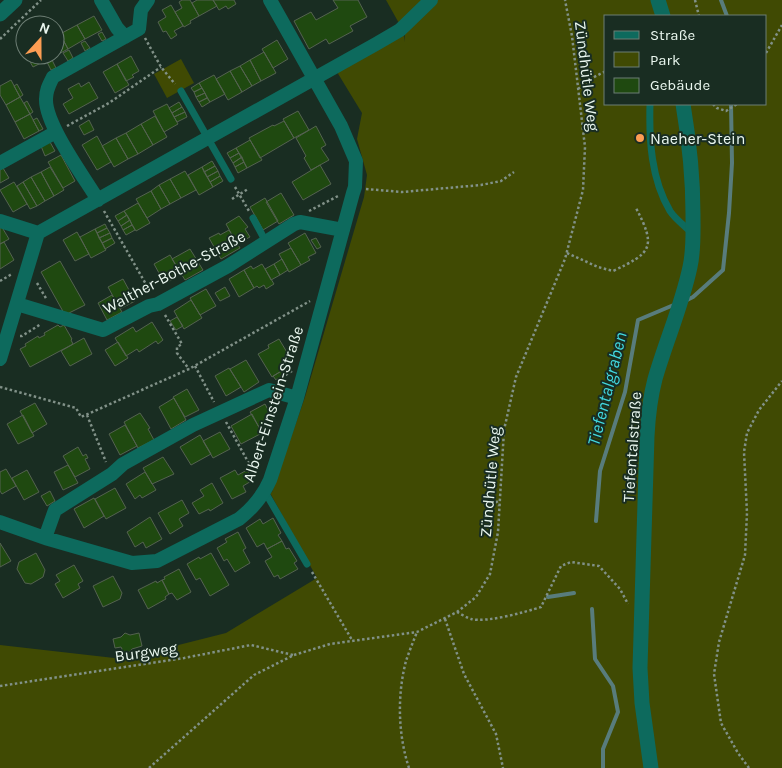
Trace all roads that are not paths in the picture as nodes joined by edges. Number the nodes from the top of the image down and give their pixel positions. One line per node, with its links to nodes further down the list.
1 (15, 0): 7 (street)
2 (101, 0): 9 (street)
3 (148, 0): 9 (street)
4 (270, 0): 10 (street, Albert-Einstein-Straße)
5 (431, 0): 10 (street)
6 (658, 0): 8 (street)
7 (0, 14)
8 (663, 15)
9 (125, 37): 14 (street)
10 (316, 79): 15 (street); 21 (street, Albert-Einstein-Straße)
11 (181, 90): 15 (lane)
12 (650, 105): 23 (lane)
13 (683, 105): 23 (street, Tiefentalstraße)
14 (56, 132): 16 (street); 18 (street)
15 (208, 138): 17 (lane); 18 (street)
16 (0, 163)
17 (230, 180)
18 (98, 200): 22 (street)
19 (251, 215): 24 (lane)
20 (0, 222): 22 (street)
21 (343, 230): 24 (street, Walther-Bothe-Straße); 27 (street, Albert-Einstein-Straße)
22 (38, 233): 25 (street)
23 (693, 235): 32 (street, Tiefentalstraße)
24 (266, 242): 25 (street, Walther-Bothe-Straße)
25 (17, 304): 26 (street)
26 (0, 359)
27 (296, 398): 28 (street, Albert-Einstein-Straße); 30 (street)
28 (265, 492): 30 (street, Albert-Einstein-Straße); 31 (lane)
29 (0, 522): 30 (street, Albert-Einstein-Straße)
30 (45, 538)
31 (307, 564)
32 (651, 768)

